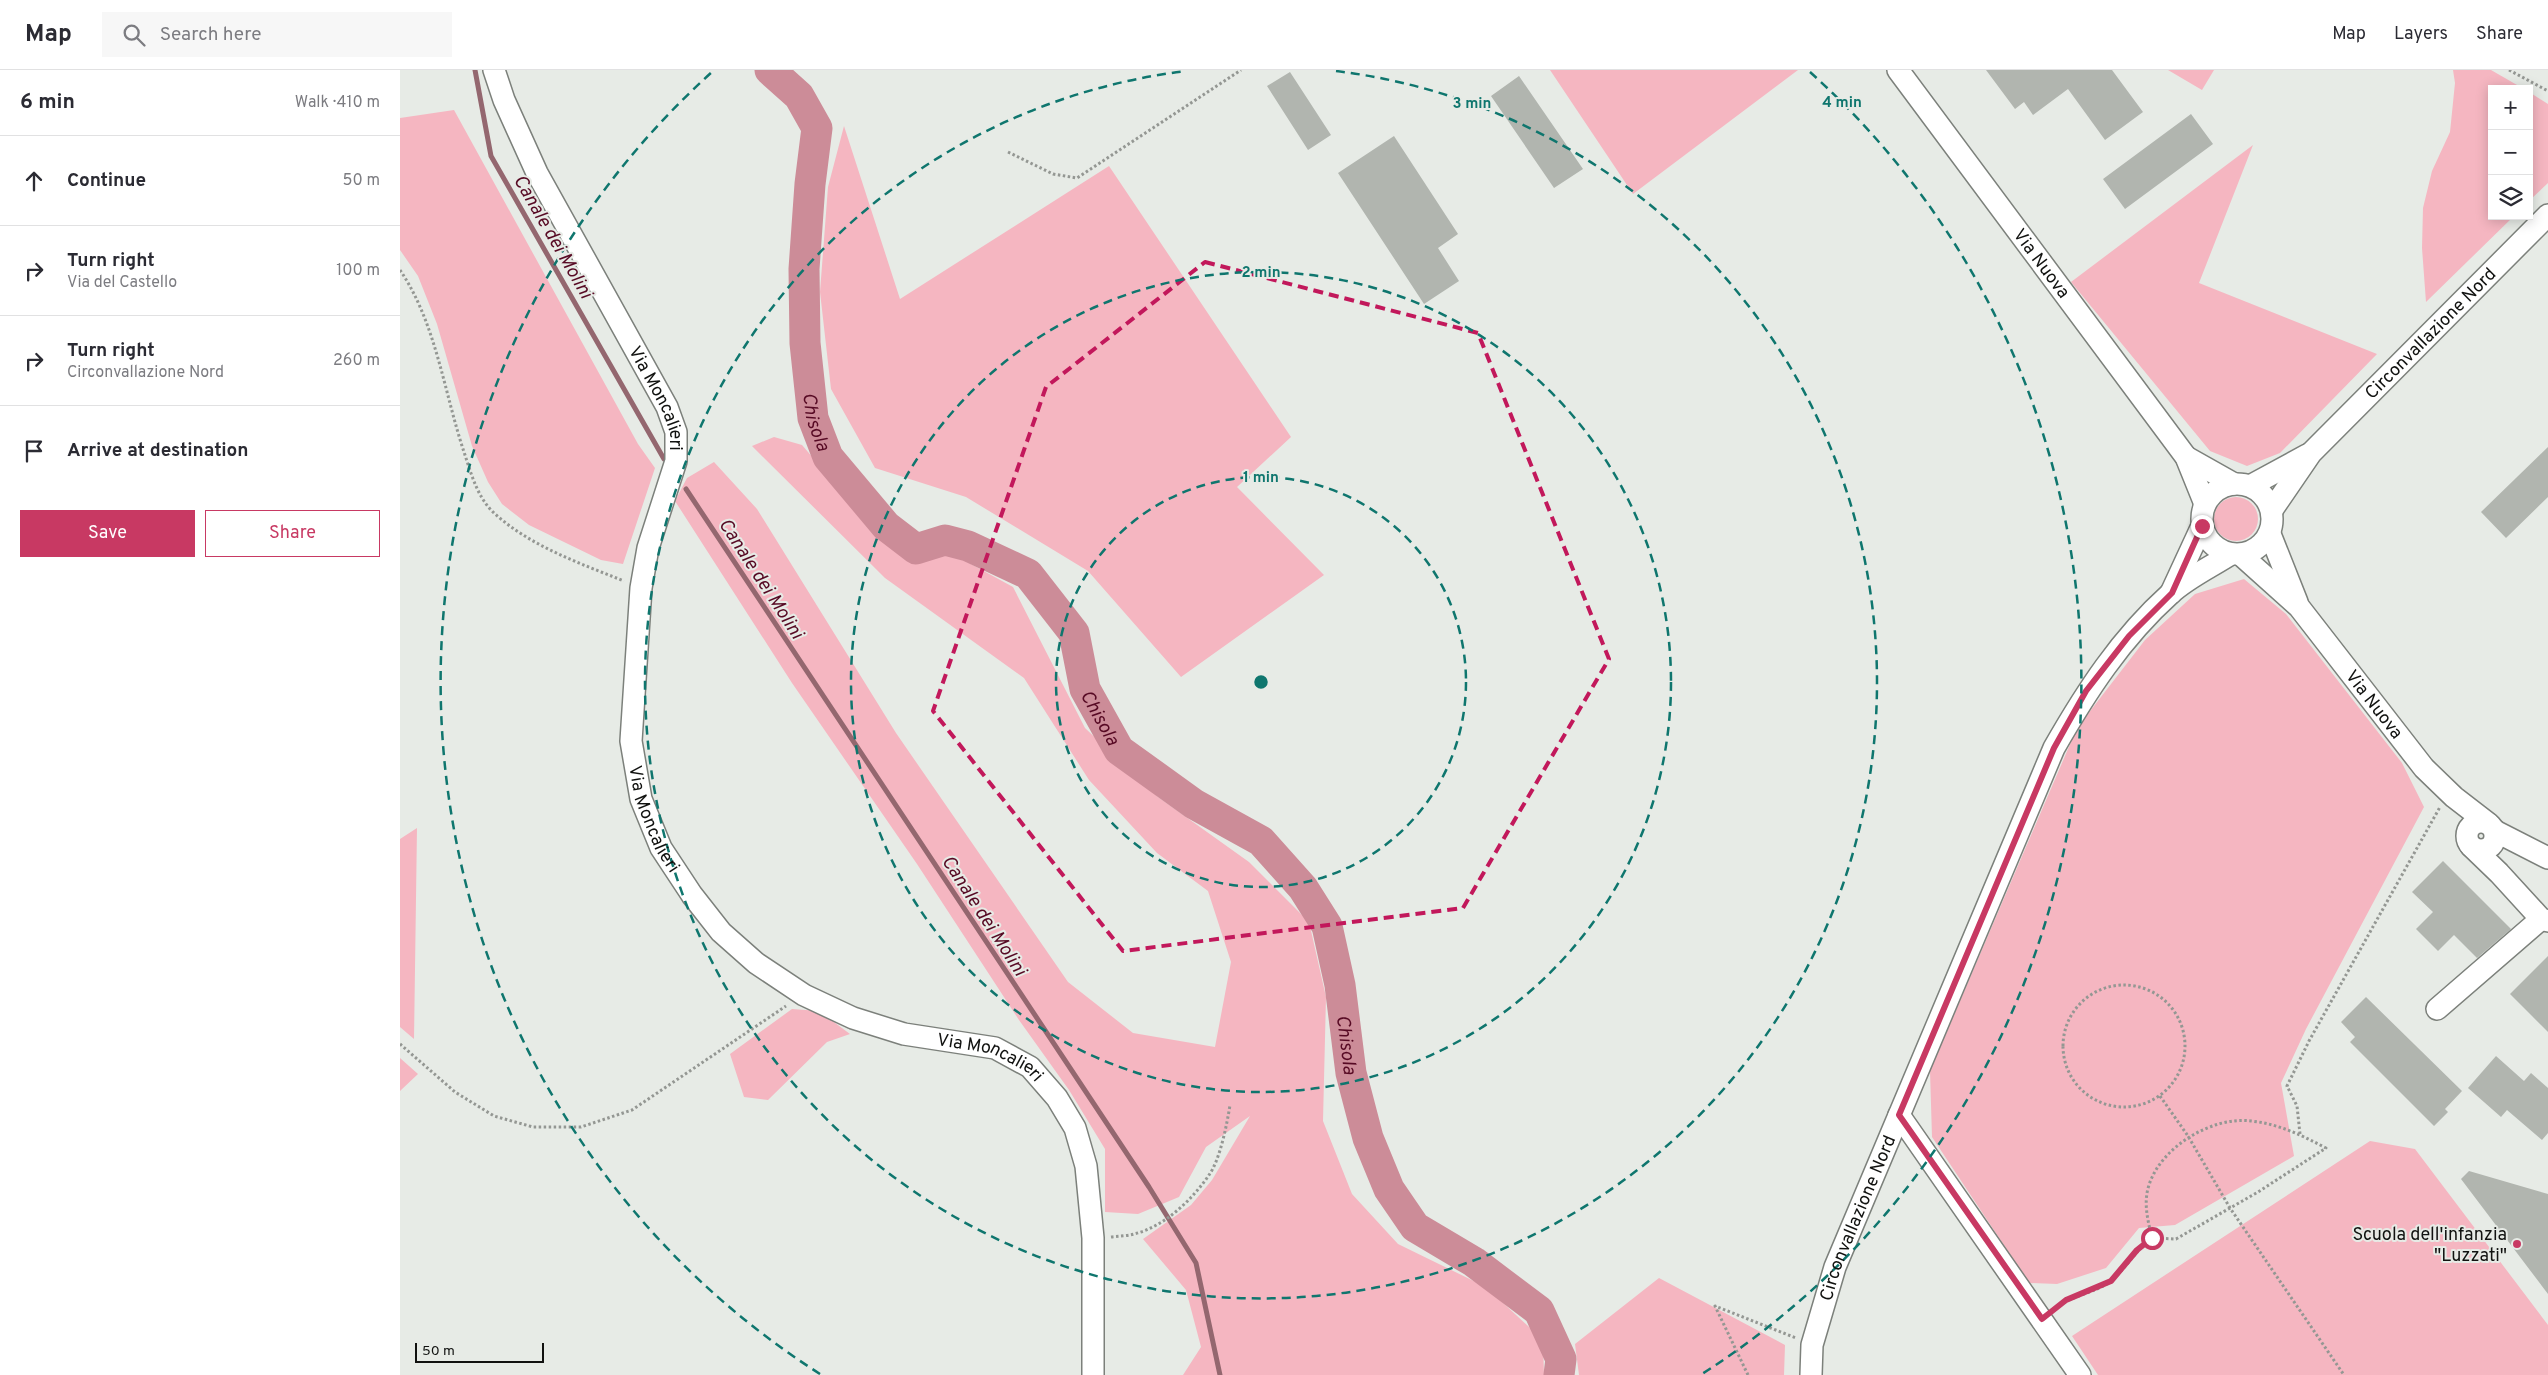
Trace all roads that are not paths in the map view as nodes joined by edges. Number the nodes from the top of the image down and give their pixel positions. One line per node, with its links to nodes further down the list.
1 (494, 70): 22 (street, Via Moncalieri)
2 (1898, 70): 5 (street, Via Nuova)
3 (2548, 215): 4 (street, Circonvallazione Nord)
4 (2312, 453): 6 (street, Circonvallazione Nord); 8 (street, Circonvallazione Nord)
5 (2186, 457): 6 (street, Via Nuova); 7 (street, Via Nuova)
6 (2242, 485): 7 (street); 8 (street)
7 (2205, 504): 9 (street)
8 (2272, 510): 10 (street)
9 (2202, 526): 11 (street); 12 (street, Circonvallazione Nord)
10 (2270, 534): 11 (street); 13 (street, Via Nuova)
11 (2236, 555): 12 (street, Circonvallazione Nord); 13 (street, Via Nuova)
12 (2172, 593): 21 (street, Circonvallazione Nord)
13 (2298, 607): 14 (street, Via Nuova)
14 (2447, 802): 15 (street, Via Nuova); 16 (street, Via Nuova)
15 (2492, 833): 16 (street); 17 (street, Via Nuova); 18 (street)
16 (2470, 838): 18 (street)
17 (2548, 858)
18 (2499, 873): 19 (street)
19 (2545, 920): 20 (street)
20 (2437, 1009)
21 (1899, 1115): 23 (street, Circonvallazione Nord); 24 (street)
22 (1093, 1375)
23 (1810, 1375)
24 (2080, 1375)

